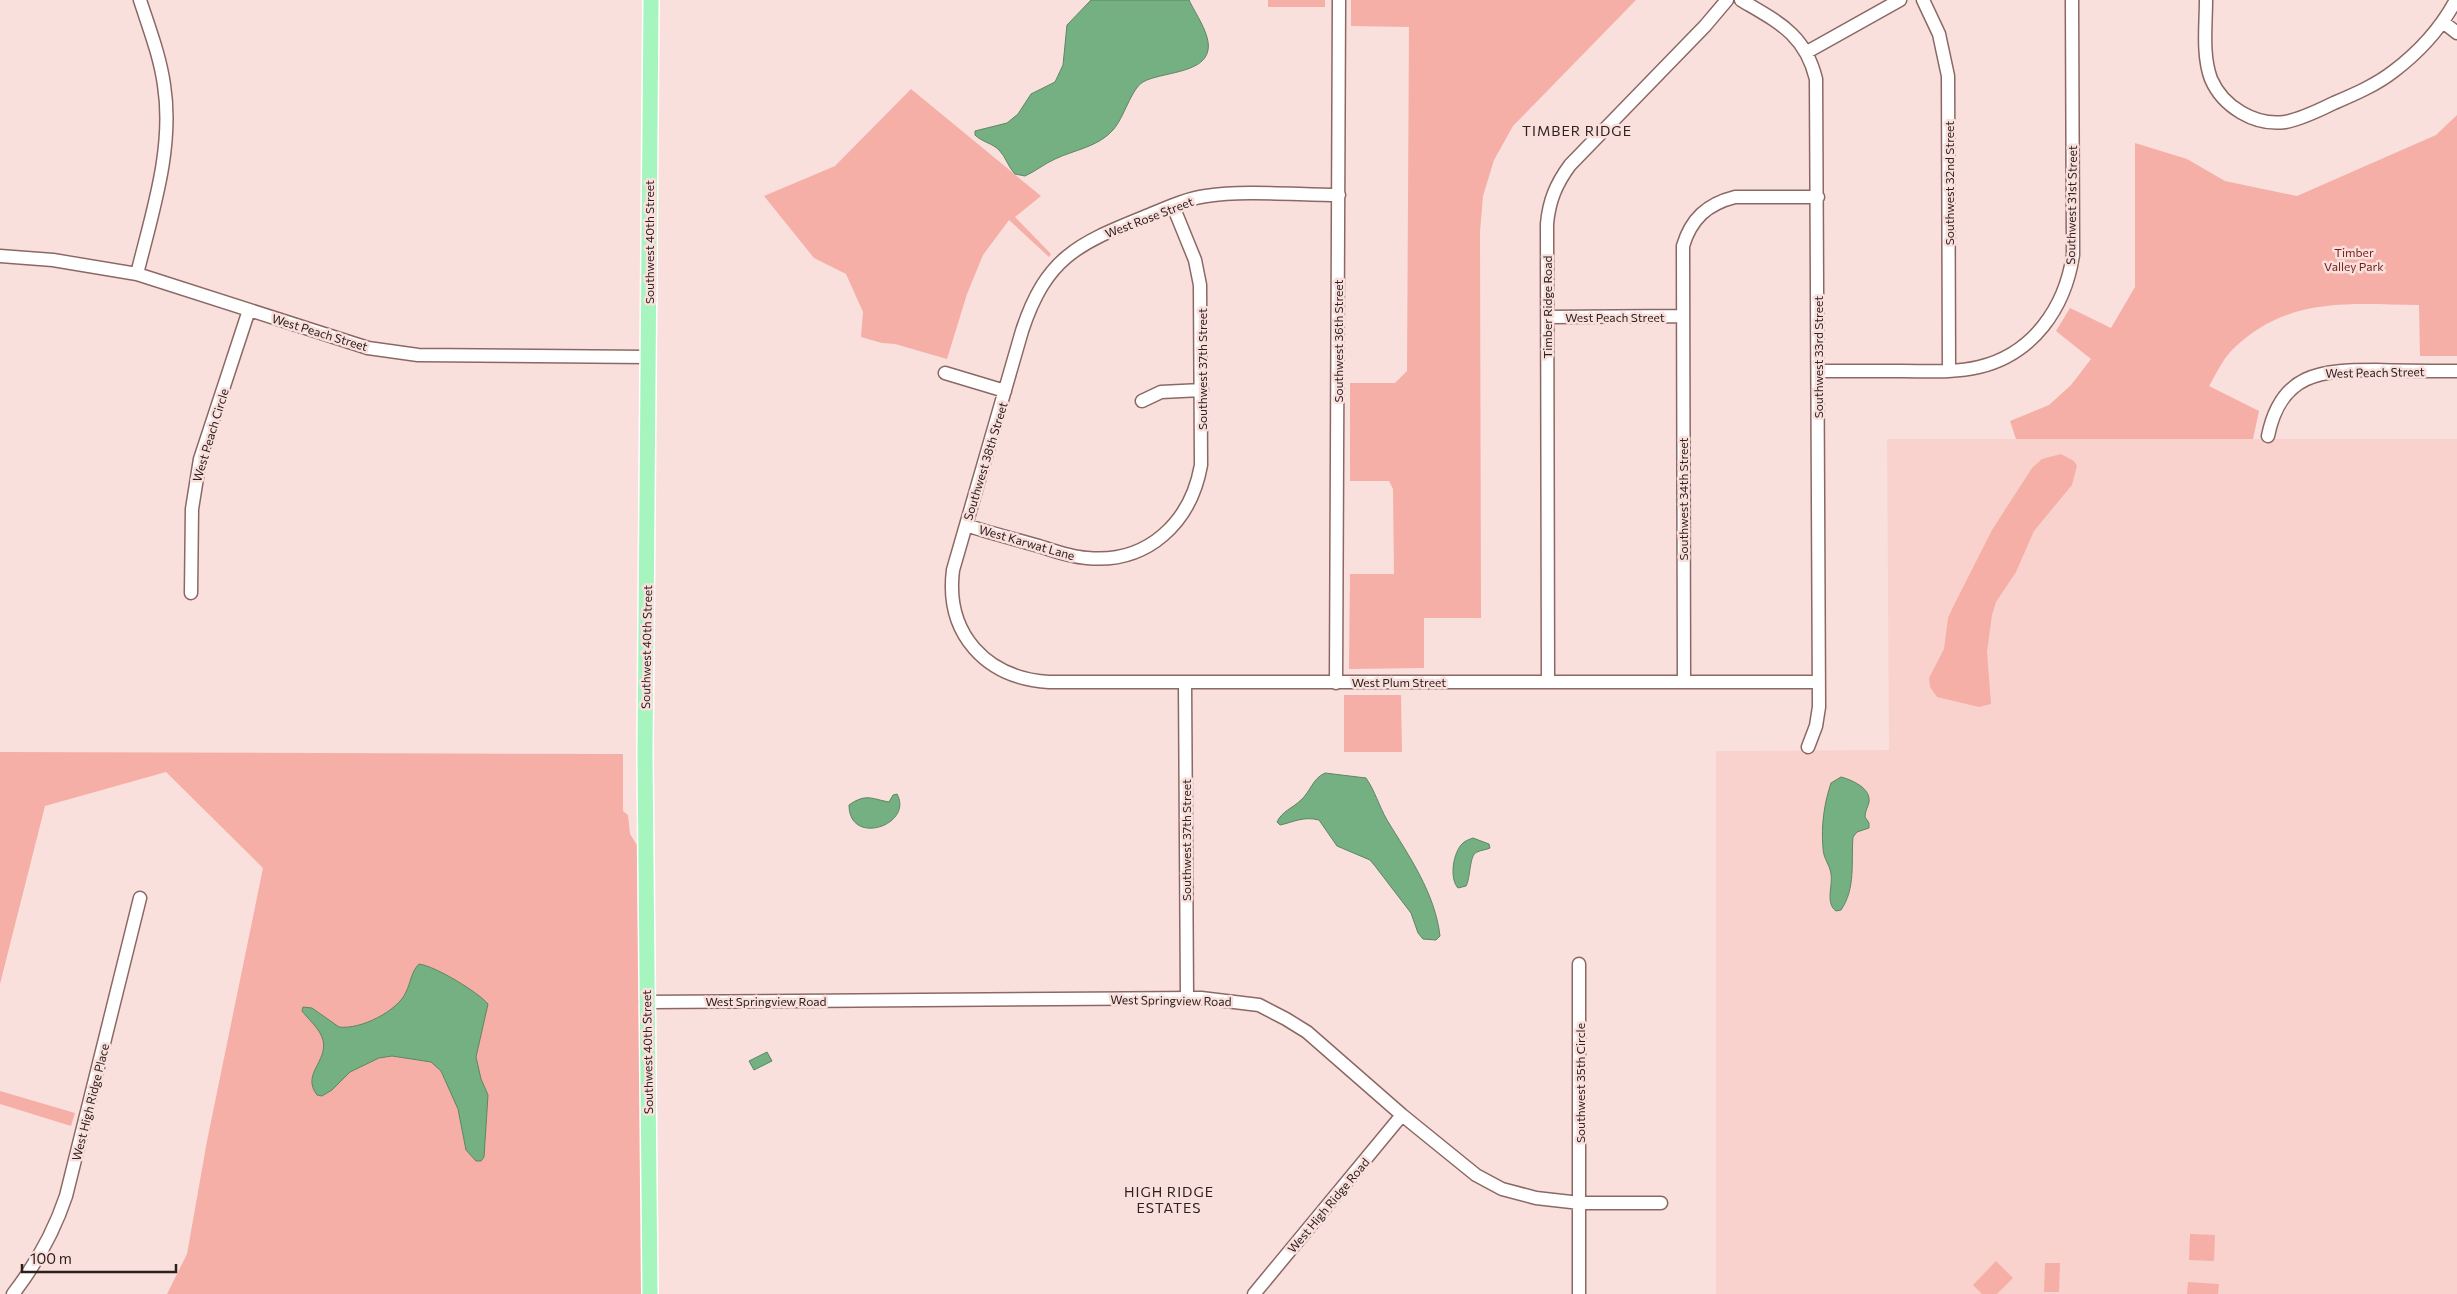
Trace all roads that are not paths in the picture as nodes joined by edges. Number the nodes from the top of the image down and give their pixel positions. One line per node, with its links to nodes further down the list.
1 (140, 0): 19 (street)
2 (651, 0): 23 (main road, Southwest 40th Street)
3 (1339, 0): 14 (street, Southwest 36th Street)
4 (1727, 0): 22 (street, Timber Ridge Road)
5 (1741, 0): 13 (street, Southwest 33rd Street)
6 (1900, 0): 13 (street)
7 (1924, 0): 25 (street, Southwest 32nd Street)
8 (2072, 0): 25 (street, Southwest 31st Street)
9 (2206, 0): 11 (street)
10 (2456, 0): 11 (street)
11 (2443, 22): 12 (street)
12 (2457, 33)
13 (1807, 52): 15 (street, Southwest 33rd Street)
14 (1339, 195): 16 (street, West Rose Street); 37 (street, Southwest 36th Street)
15 (1818, 197): 21 (street); 24 (street, Southwest 33rd Street)
16 (1172, 206): 18 (street, West Rose Street); 28 (street, Southwest 37th Street)
17 (0, 256): 19 (street, West Peach Street)
18 (1059, 264): 29 (street, Southwest 38th Street)
19 (137, 274): 20 (street, West Peach Street)
20 (249, 310): 23 (street, West Peach Street); 34 (street, West Peach Circle)
21 (1683, 316): 22 (street, West Peach Street); 39 (street, Southwest 34th Street)
22 (1547, 317): 38 (street, Timber Ridge Road)
23 (648, 357): 45 (main road, Southwest 40th Street)
24 (1818, 371): 25 (street); 40 (street, Southwest 33rd Street)
25 (1949, 371)
26 (2457, 371): 31 (street, West Peach Street)
27 (945, 373): 29 (street)
28 (1202, 390): 30 (street); 33 (street, Southwest 37th Street)
29 (1005, 392): 32 (street, Southwest 38th Street)
30 (1142, 401)
31 (2268, 436)
32 (966, 525): 33 (street, West Karwat Lane); 35 (street, Southwest 38th Street)
33 (1170, 529)
34 (191, 593)
35 (985, 660): 36 (street, West Plum Street)
36 (1185, 682): 37 (street, West Plum Street); 44 (street, Southwest 37th Street)
37 (1336, 682): 38 (street, West Plum Street)
38 (1548, 682): 39 (street, West Plum Street)
39 (1684, 682): 40 (street, West Plum Street)
40 (1819, 682): 41 (street, Southwest 33rd Street)
41 (1808, 747)
42 (140, 898): 49 (street, West High Ridge Place)
43 (1579, 964): 48 (street, Southwest 35th Circle)
44 (1187, 998): 45 (street, West Springview Road); 46 (street, West Springview Road)
45 (646, 1002): 50 (main road, Southwest 40th Street)
46 (1402, 1115): 48 (street, West Springview Road); 51 (street, West High Ridge Road)
47 (1661, 1202): 48 (street, West Springview Road)
48 (1580, 1203): 52 (street, Southwest 35th Circle)
49 (12, 1294)
50 (650, 1294)
51 (1254, 1294)
52 (1579, 1294)

